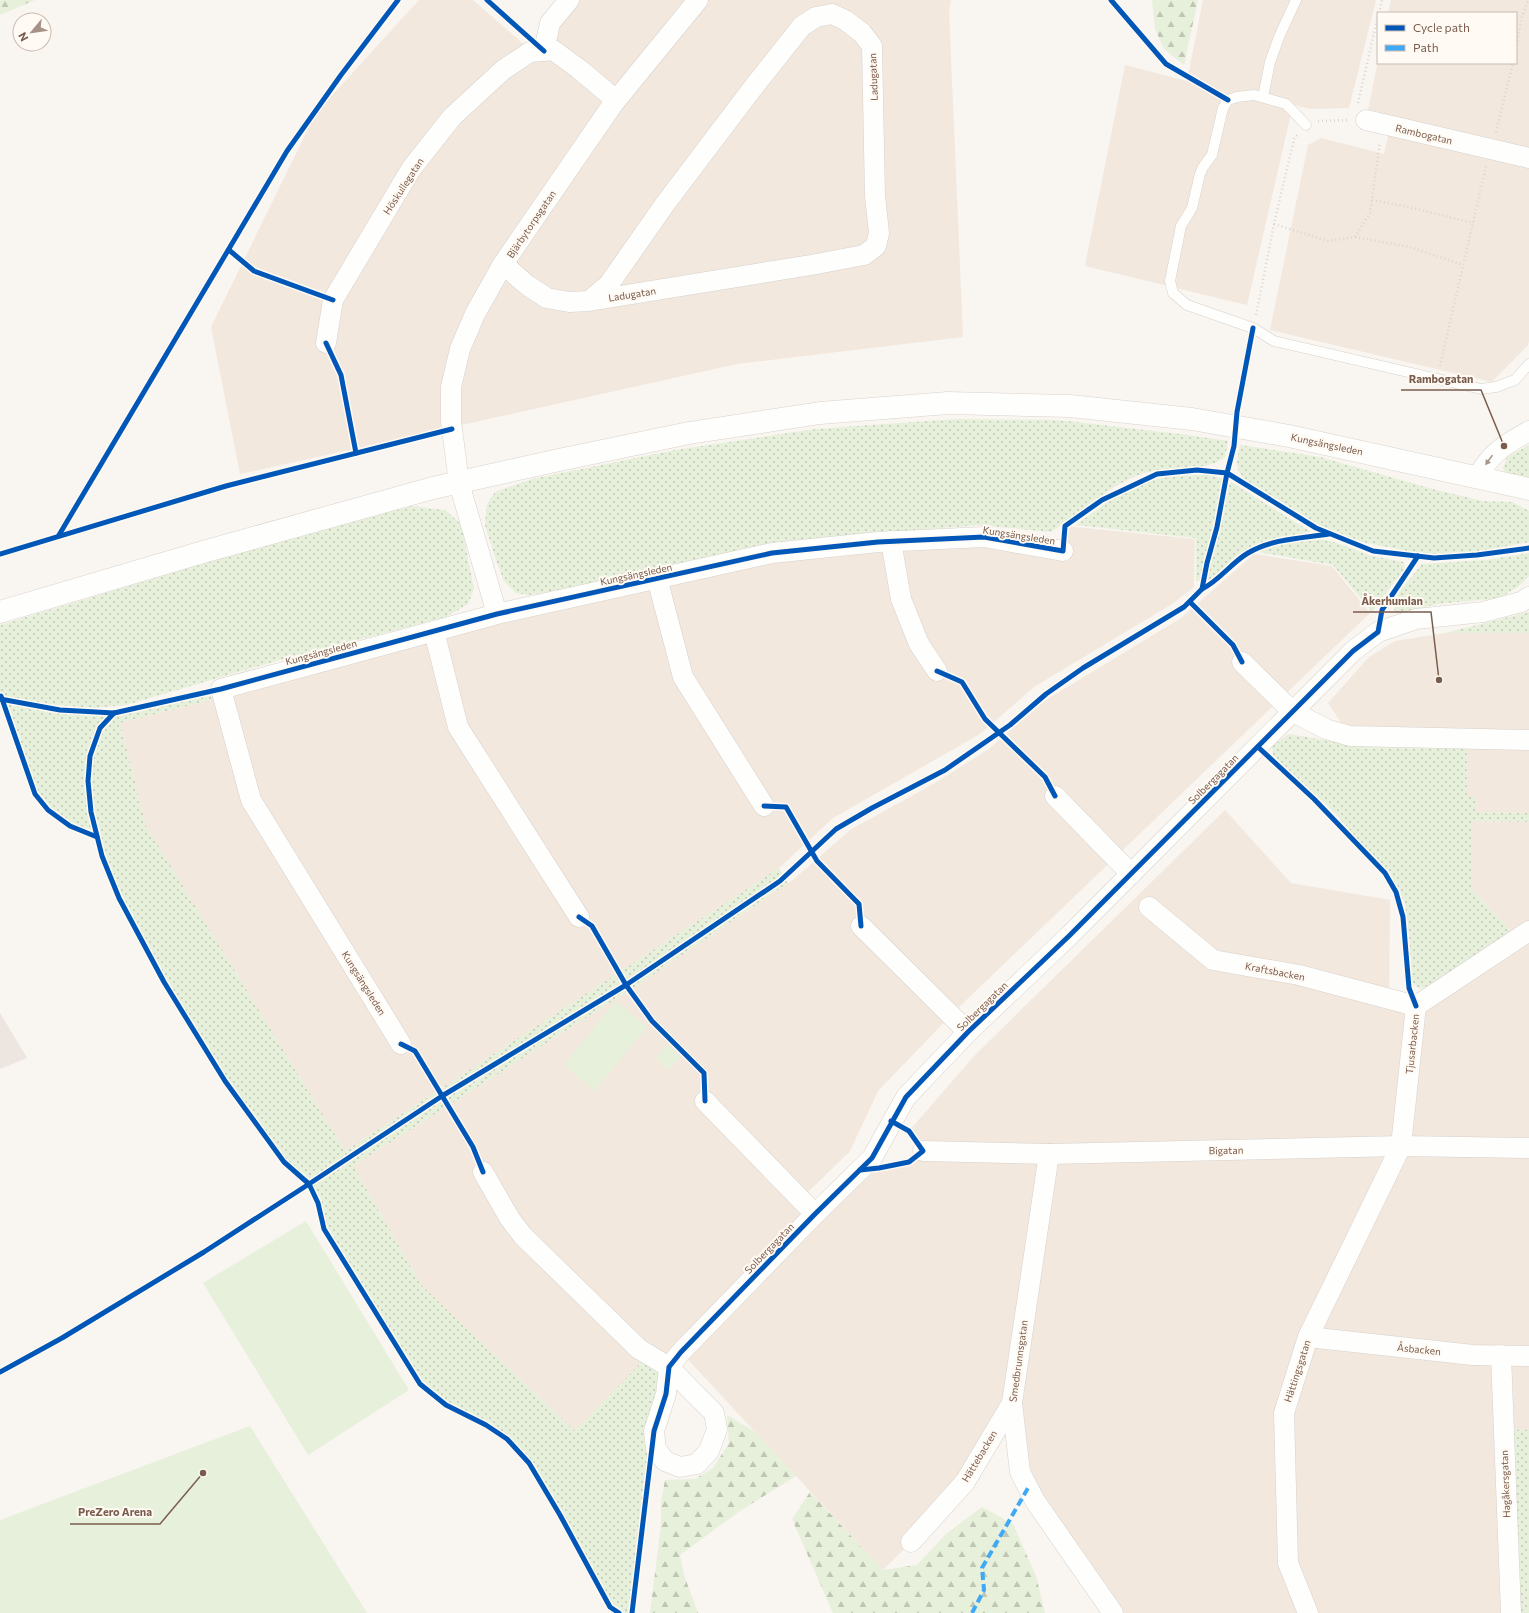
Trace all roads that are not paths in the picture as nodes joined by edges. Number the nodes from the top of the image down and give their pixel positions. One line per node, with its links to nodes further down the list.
1 (569, 0): 4 (street)
2 (698, 0): 6 (street, Bjärbytorpsgatan)
3 (1296, 0): 5 (lane)
4 (544, 51): 6 (street, Höskullegatan); 12 (street, Höskullegatan)
5 (1263, 97): 8 (lane); 13 (lane)
6 (616, 100): 10 (street, Bjärbytorpsgatan)
7 (1367, 122): 9 (street, Rambogatan)
8 (1306, 125)
9 (1529, 158)
10 (504, 264): 11 (street, Ladugatan); 16 (street, Bjärbytorpsgatan)
11 (589, 301): 11 (street, Ladugatan)
12 (326, 343)
13 (1529, 364)
14 (1529, 431): 15 (street, one-way to 15)
15 (1478, 477): 16 (main road, Kungsängsleden); 17 (main road, Kungsängsleden)
16 (459, 483): 22 (main road, Kungsängsleden); 23 (street)
17 (1529, 489)
18 (891, 541): 19 (street, Kungsängsleden); 20 (street, Kungsängsleden); 26 (street)
19 (1063, 551)
20 (658, 578): 23 (street, Kungsängsleden); 30 (street, Kungsängsleden)
21 (1529, 597): 27 (street, Solbergagatan)
22 (0, 612)
23 (497, 614): 24 (street, Kungsängsleden)
24 (434, 631): 33 (street); 38 (street, Kungsängsleden)
25 (1242, 662): 27 (street)
26 (937, 671)
27 (1293, 712): 28 (street); 31 (street, Solbergagatan)
28 (1529, 740)
29 (1055, 796): 31 (street)
30 (764, 806)
31 (1131, 874): 37 (street, Solbergagatan)
32 (1149, 907): 36 (street, Kraftsbacken)
33 (579, 917)
34 (861, 926): 37 (street, Solbergagatan)
35 (1529, 931): 36 (street, Tjusarbacken)
36 (1416, 1006): 40 (street, Tjusarbacken)
37 (968, 1032): 45 (street, Solbergagatan)
38 (401, 1044)
39 (704, 1101): 45 (street)
40 (1401, 1146): 41 (street, Bigatan); 43 (street, Bigatan); 46 (street, Hättingsgatan)
41 (1529, 1148)
42 (923, 1151): 43 (street, Bigatan)
43 (1049, 1154): 50 (street, Smedbrunnsgatan)
44 (483, 1172): 49 (street)
45 (815, 1214): 49 (street, Solbergagatan)
46 (1308, 1336): 47 (street, Åsbacken); 53 (street, Hättingsgatan)
47 (1501, 1355): 48 (street, Åsbacken); 54 (street, Hagåkersgatan)
48 (1529, 1356)
49 (669, 1367): 49 (street)
50 (1012, 1403): 51 (street, Hättebacken); 52 (street, Smedbrunnsgatan)
51 (911, 1542)
52 (1113, 1613)
53 (1308, 1613)
54 (1511, 1613)

